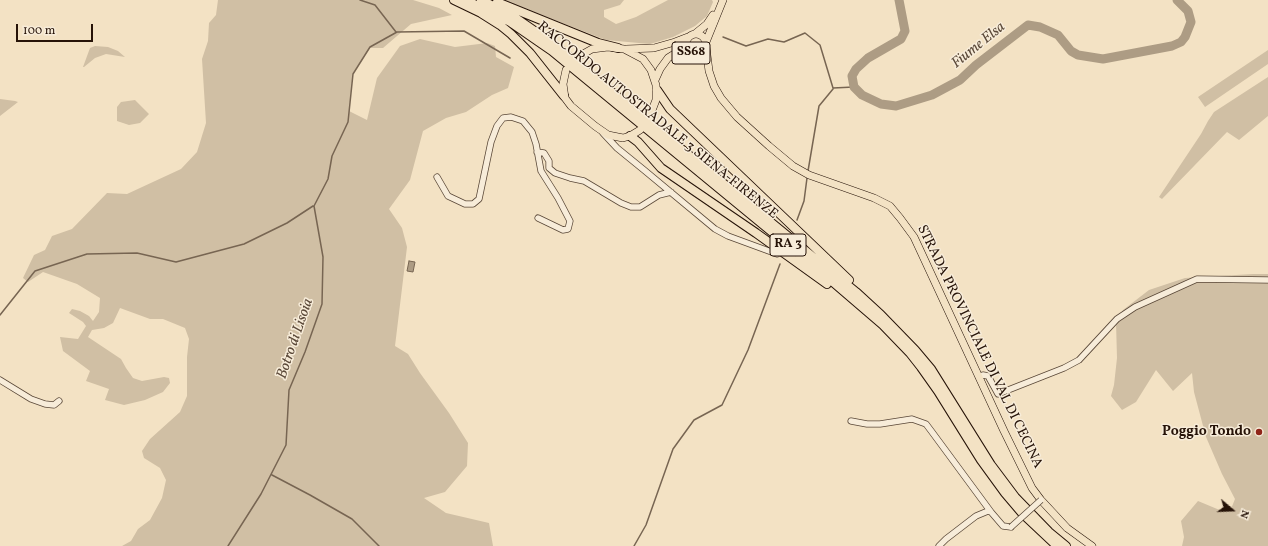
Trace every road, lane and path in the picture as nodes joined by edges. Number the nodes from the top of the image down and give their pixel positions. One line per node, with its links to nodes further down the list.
1 (454, 0): 17 (highway)
2 (466, 0): 34 (highway, RACCORDO AUTOSTRADALE 3 SIENA-FIRENZE / RA 3)
3 (481, 0): 31 (highway, RACCORDO AUTOSTRADALE 3 SIENA-FIRENZE / RA 3)
4 (492, 0): 10 (highway)
5 (718, 0): 7 (main road, SS68)
6 (722, 0): 9 (main road, SS68)
7 (696, 33): 8 (main road, SS68); 9 (main road, SS68)
8 (688, 37): 10 (main road); 11 (main road, SS68)
9 (706, 44): 11 (main road, SS68); 14 (main road, STRADA PROVINCIALE DI VAL DI CECINA)
10 (621, 48): 12 (main road); 15 (main road)
11 (691, 52): 14 (main road, STRADA PROVINCIALE DI VAL DI CECINA); 15 (main road)
12 (576, 58)
13 (566, 70): 17 (main road)
14 (709, 71): 29 (main road, STRADA PROVINCIALE DI VAL DI CECINA)
15 (655, 80): 16 (main road)
16 (656, 90): 18 (main road); 31 (highway)
17 (564, 96): 20 (main road)
18 (650, 118)
19 (640, 130): 21 (main road)
20 (601, 131): 21 (main road); 23 (street)
21 (627, 137): 23 (street); 34 (highway)
22 (537, 152): 24 (street); 25 (street); 26 (street)
23 (621, 152): 25 (street)
24 (437, 177)
25 (671, 192): 27 (street)
26 (538, 218)
27 (777, 254)
28 (1268, 280): 29 (street)
29 (979, 377): 35 (main road, STRADA PROVINCIALE DI VAL DI CECINA)
30 (0, 380): 32 (street)
31 (942, 386): 39 (highway, RACCORDO AUTOSTRADALE 3 SIENA-FIRENZE / RA 3)
32 (60, 401)
33 (851, 422): 36 (street)
34 (963, 430): 38 (highway, RACCORDO AUTOSTRADALE 3 SIENA-FIRENZE / RA 3)
35 (1041, 500): 36 (street, bridge); 40 (main road, STRADA PROVINCIALE DI VAL DI CECINA)
36 (991, 512): 37 (street)
37 (939, 546)
38 (1057, 546)
39 (1066, 546)
40 (1092, 546)

